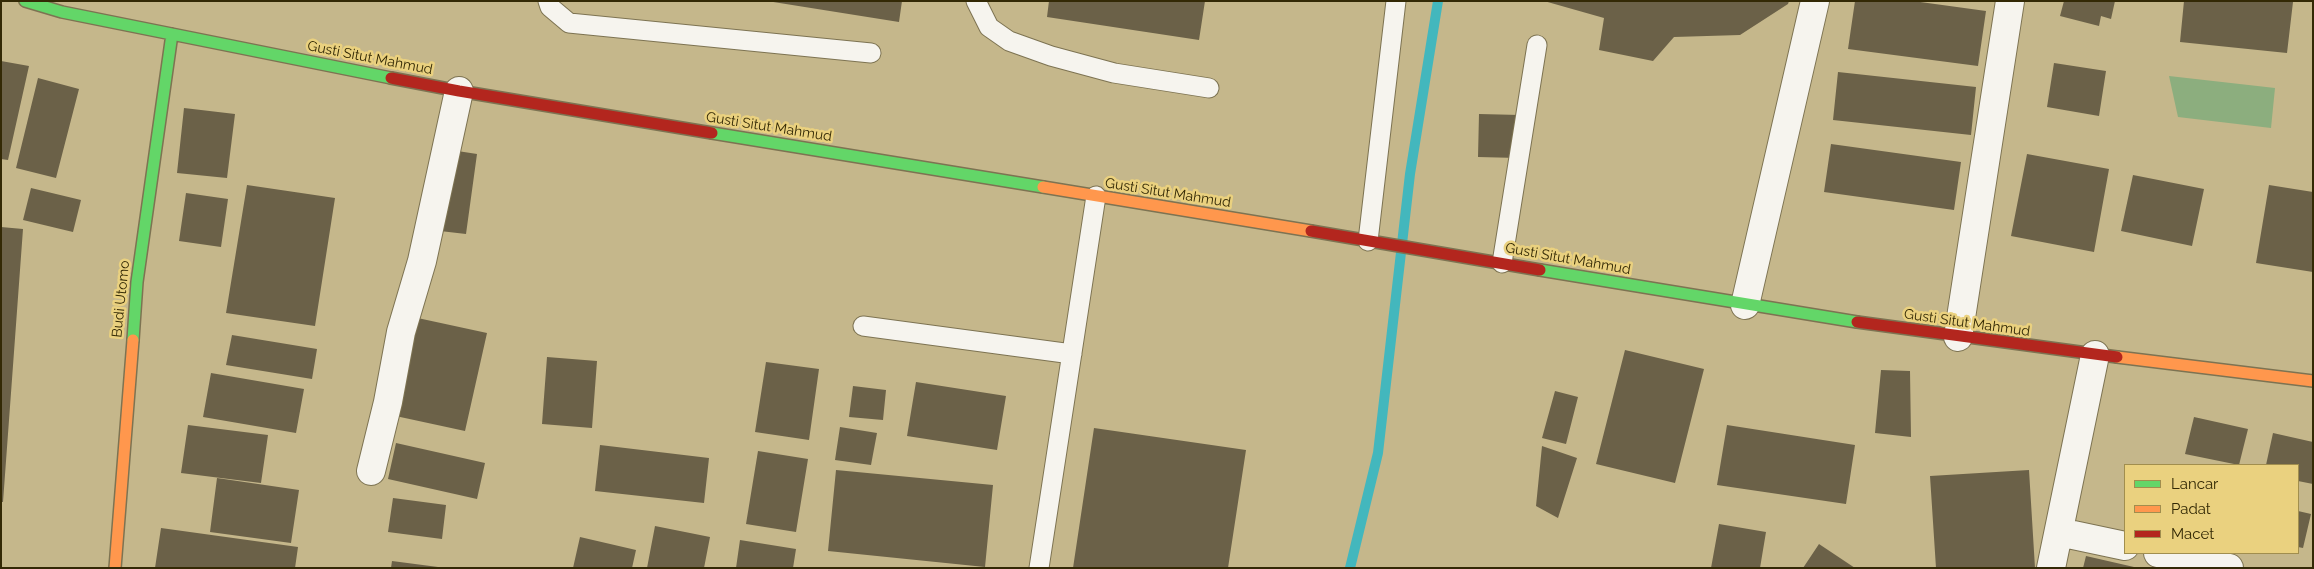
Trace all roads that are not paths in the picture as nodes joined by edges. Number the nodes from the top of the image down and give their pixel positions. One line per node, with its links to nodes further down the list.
1 (25, 1): 7 (main road, Gusti Situt Mahmud)
2 (548, 1): 10 (lane)
3 (976, 1): 11 (lane)
4 (1396, 1): 14 (lane)
5 (1815, 1): 16 (street)
6 (2010, 1): 18 (street)
7 (64, 7): 8 (main road, Gusti Situt Mahmud)
8 (172, 34): 12 (main road, Gusti Situt Mahmud); 26 (main road, Budi Utomo)
9 (1537, 45): 15 (lane)
10 (871, 53)
11 (1209, 88)
12 (459, 91): 13 (main road, Gusti Situt Mahmud); 22 (street)
13 (1096, 196): 14 (main road, Gusti Situt Mahmud); 19 (lane)
14 (1368, 241): 15 (main road, Gusti Situt Mahmud)
15 (1502, 263): 16 (main road, Gusti Situt Mahmud)
16 (1744, 305): 18 (main road, Gusti Situt Mahmud)
17 (863, 326): 19 (lane)
18 (1958, 337): 20 (main road, Gusti Situt Mahmud)
19 (1072, 354): 27 (lane)
20 (2095, 355): 21 (main road, Gusti Situt Mahmud); 23 (street)
21 (2313, 381)
22 (372, 471)
23 (2058, 532): 24 (street); 28 (street)
24 (2124, 546)
25 (2163, 554): 29 (street)
26 (115, 568)
27 (1039, 568)
28 (2051, 568)
29 (2229, 568)

